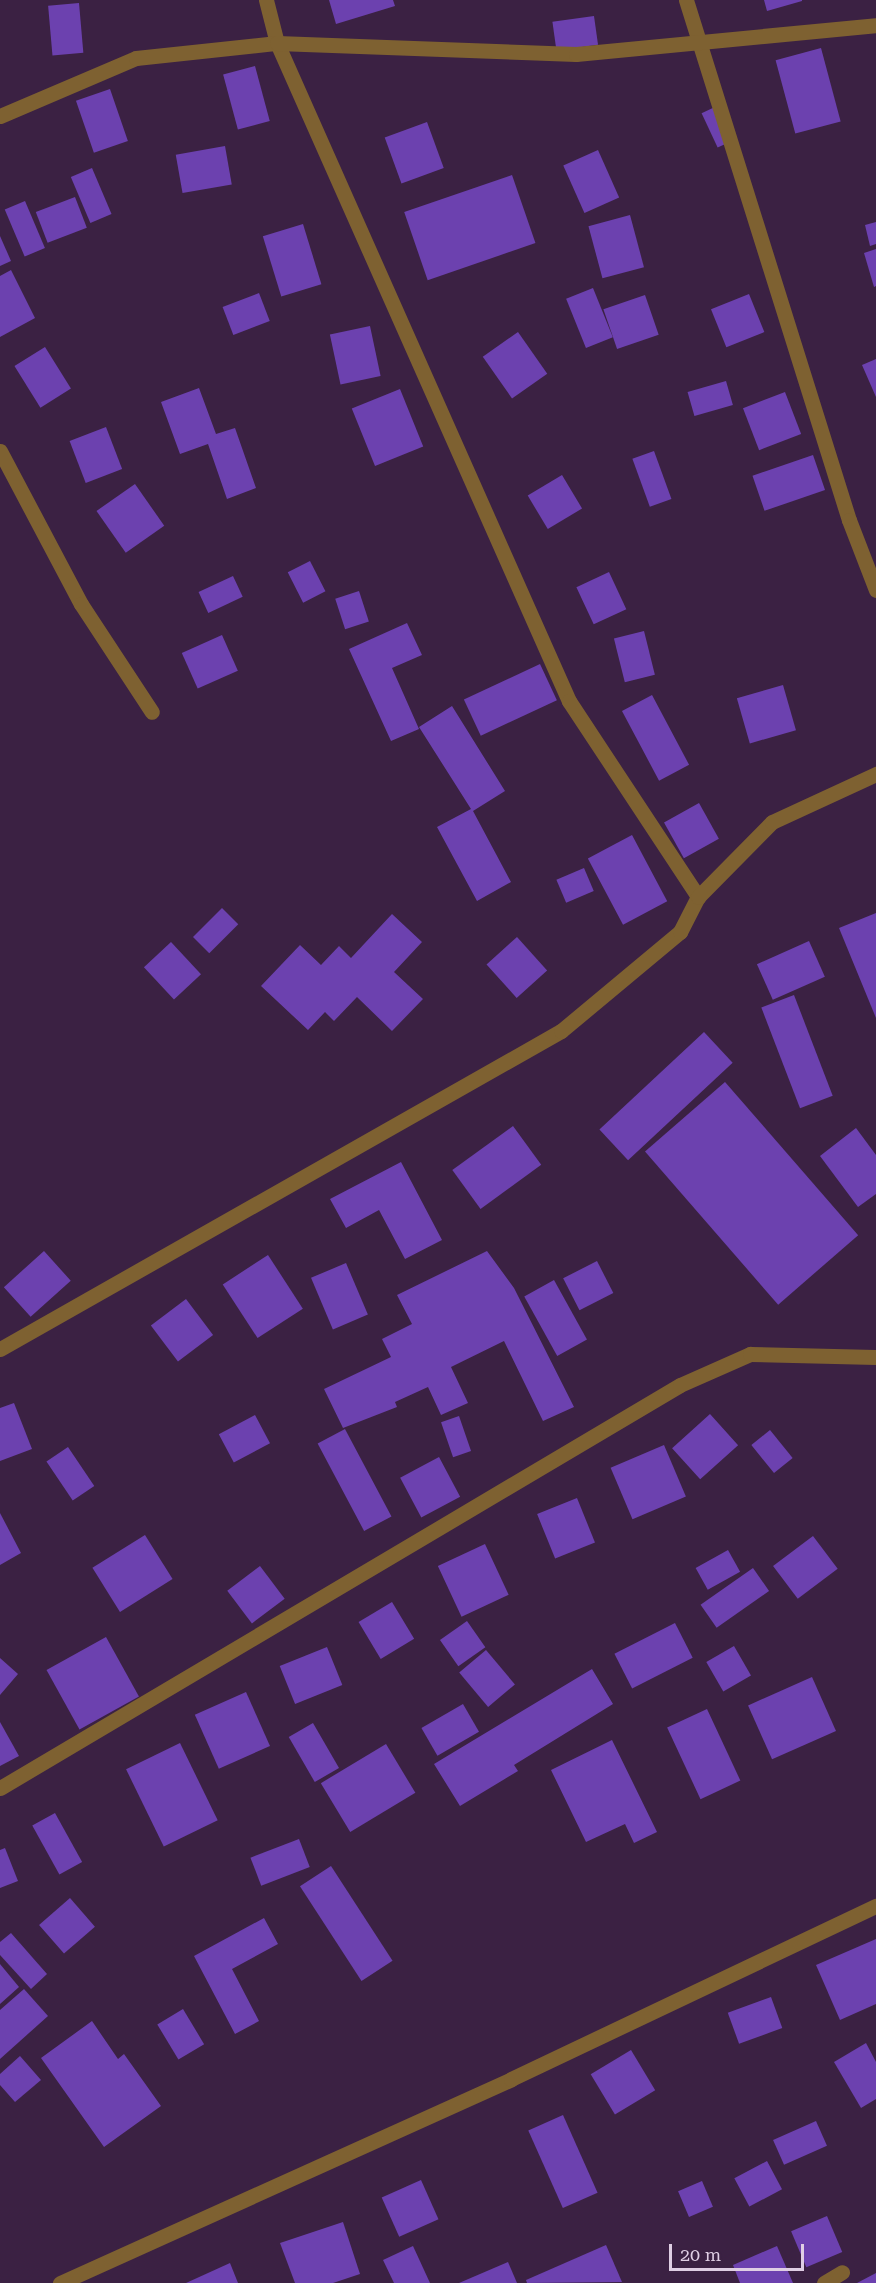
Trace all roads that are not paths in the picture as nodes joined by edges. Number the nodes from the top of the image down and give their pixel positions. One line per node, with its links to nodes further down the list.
1 (266, 0): 5 (street)
2 (686, 0): 4 (street)
3 (876, 26): 4 (street)
4 (698, 39): 5 (street); 8 (street)
5 (277, 44): 6 (street); 11 (street)
6 (0, 116)
7 (0, 451): 9 (street)
8 (876, 590)
9 (152, 712)
10 (876, 774): 11 (street)
11 (698, 897): 12 (street)
12 (0, 1349)
13 (876, 1358): 14 (street)
14 (0, 1788)
15 (876, 1906): 17 (street)
16 (842, 2272): 18 (street)
17 (60, 2283)
18 (824, 2283)

